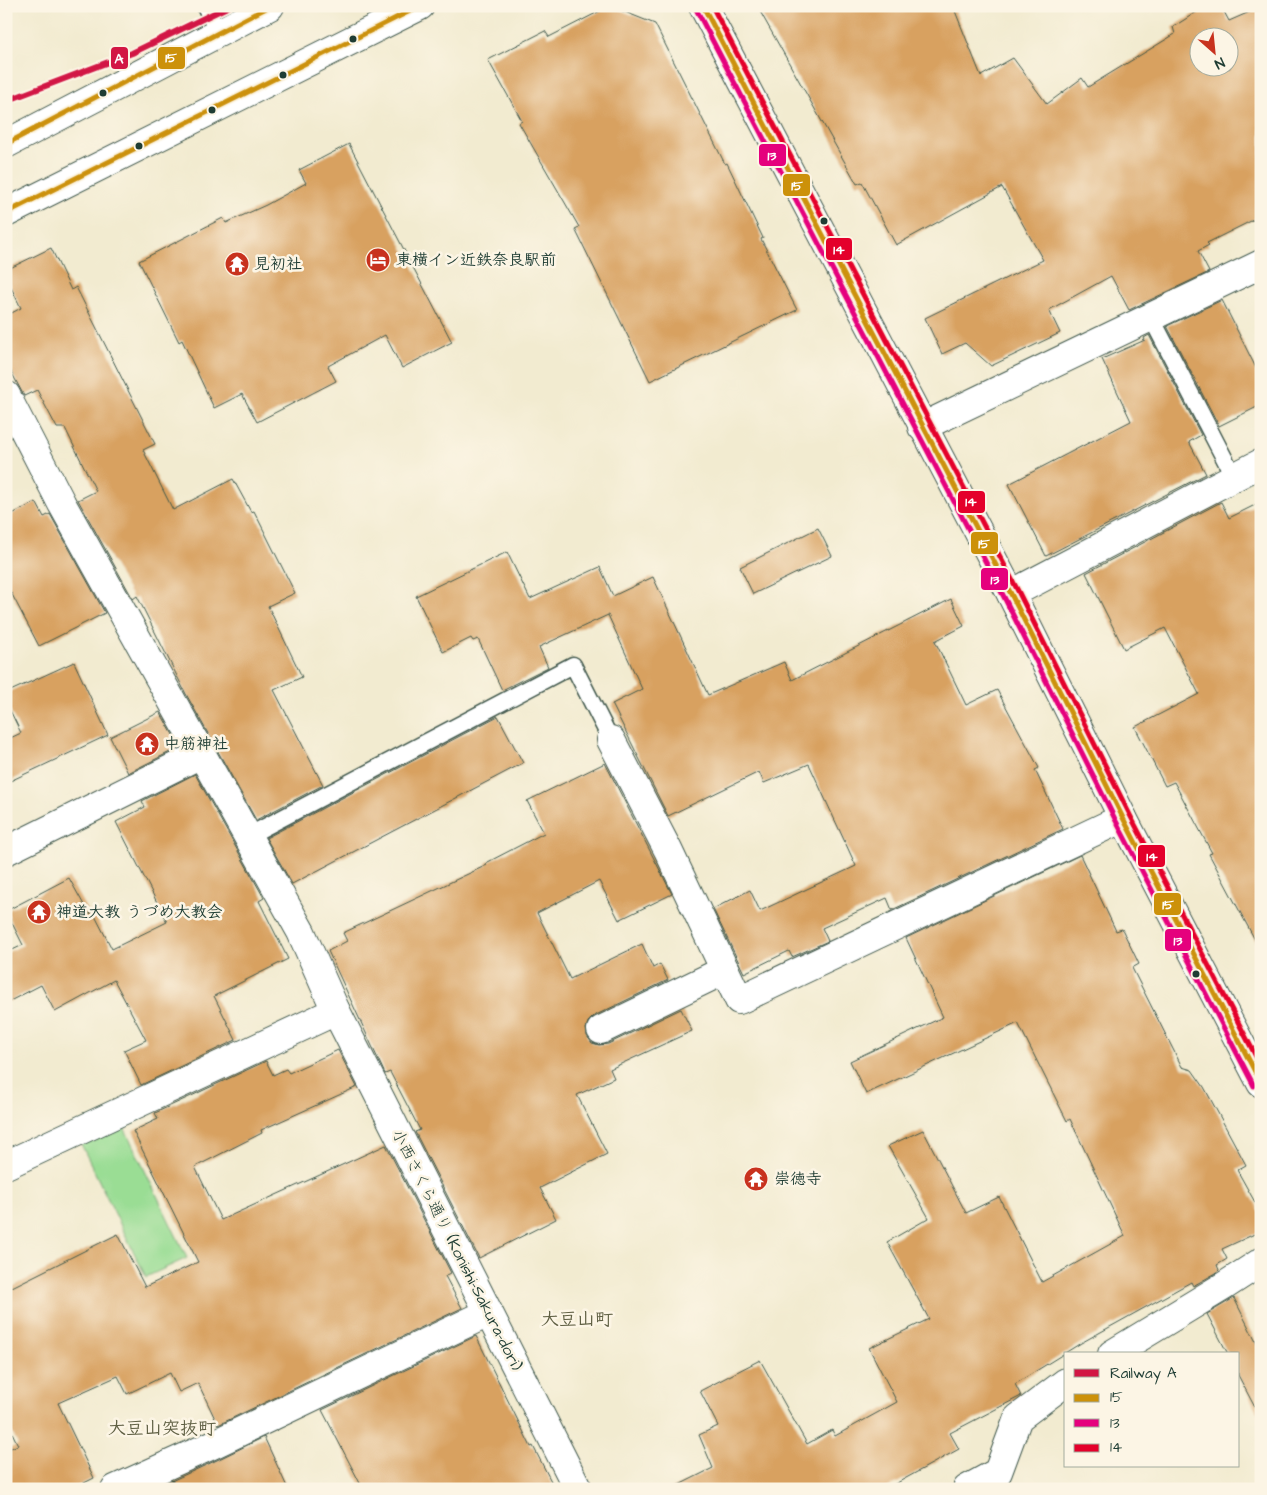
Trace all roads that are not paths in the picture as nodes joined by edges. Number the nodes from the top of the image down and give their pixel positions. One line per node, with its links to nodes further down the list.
1 (205, 6): 5 (lane)
2 (270, 6): 5 (main road)
3 (420, 6): 7 (main road)
4 (704, 6): 11 (main road)
5 (219, 34): 6 (main road)
6 (6, 144)
7 (6, 213)
8 (1261, 264): 9 (main road)
9 (1151, 317): 11 (main road); 13 (lane)
10 (6, 395): 16 (main road, 小西さくら通り (Konishi-Sakura-dori))
11 (922, 426): 14 (main road)
12 (1261, 463): 13 (main road)
13 (1234, 477): 14 (main road)
14 (1011, 594): 17 (main road)
15 (610, 740): 18 (lane); 20 (main road)
16 (201, 754): 18 (main road, 小西さくら通り (Konishi-Sakura-dori)); 19 (main road)
17 (1122, 818): 20 (main road); 23 (main road)
18 (248, 836): 21 (main road, 小西さくら通り (Konishi-Sakura-dori))
19 (6, 851)
20 (725, 970): 22 (main road)
21 (336, 1011): 24 (main road); 26 (main road, 小西さくら通り (Konishi-Sakura-dori))
22 (601, 1030)
23 (1261, 1082)
24 (6, 1165)
25 (1261, 1262): 27 (main road)
26 (488, 1313): 29 (main road); 30 (main road, 小西さくら通り (Konishi-Sakura-dori))
27 (1115, 1352)
28 (1064, 1384): 31 (main road)
29 (115, 1489)
30 (578, 1489)
31 (967, 1489)

